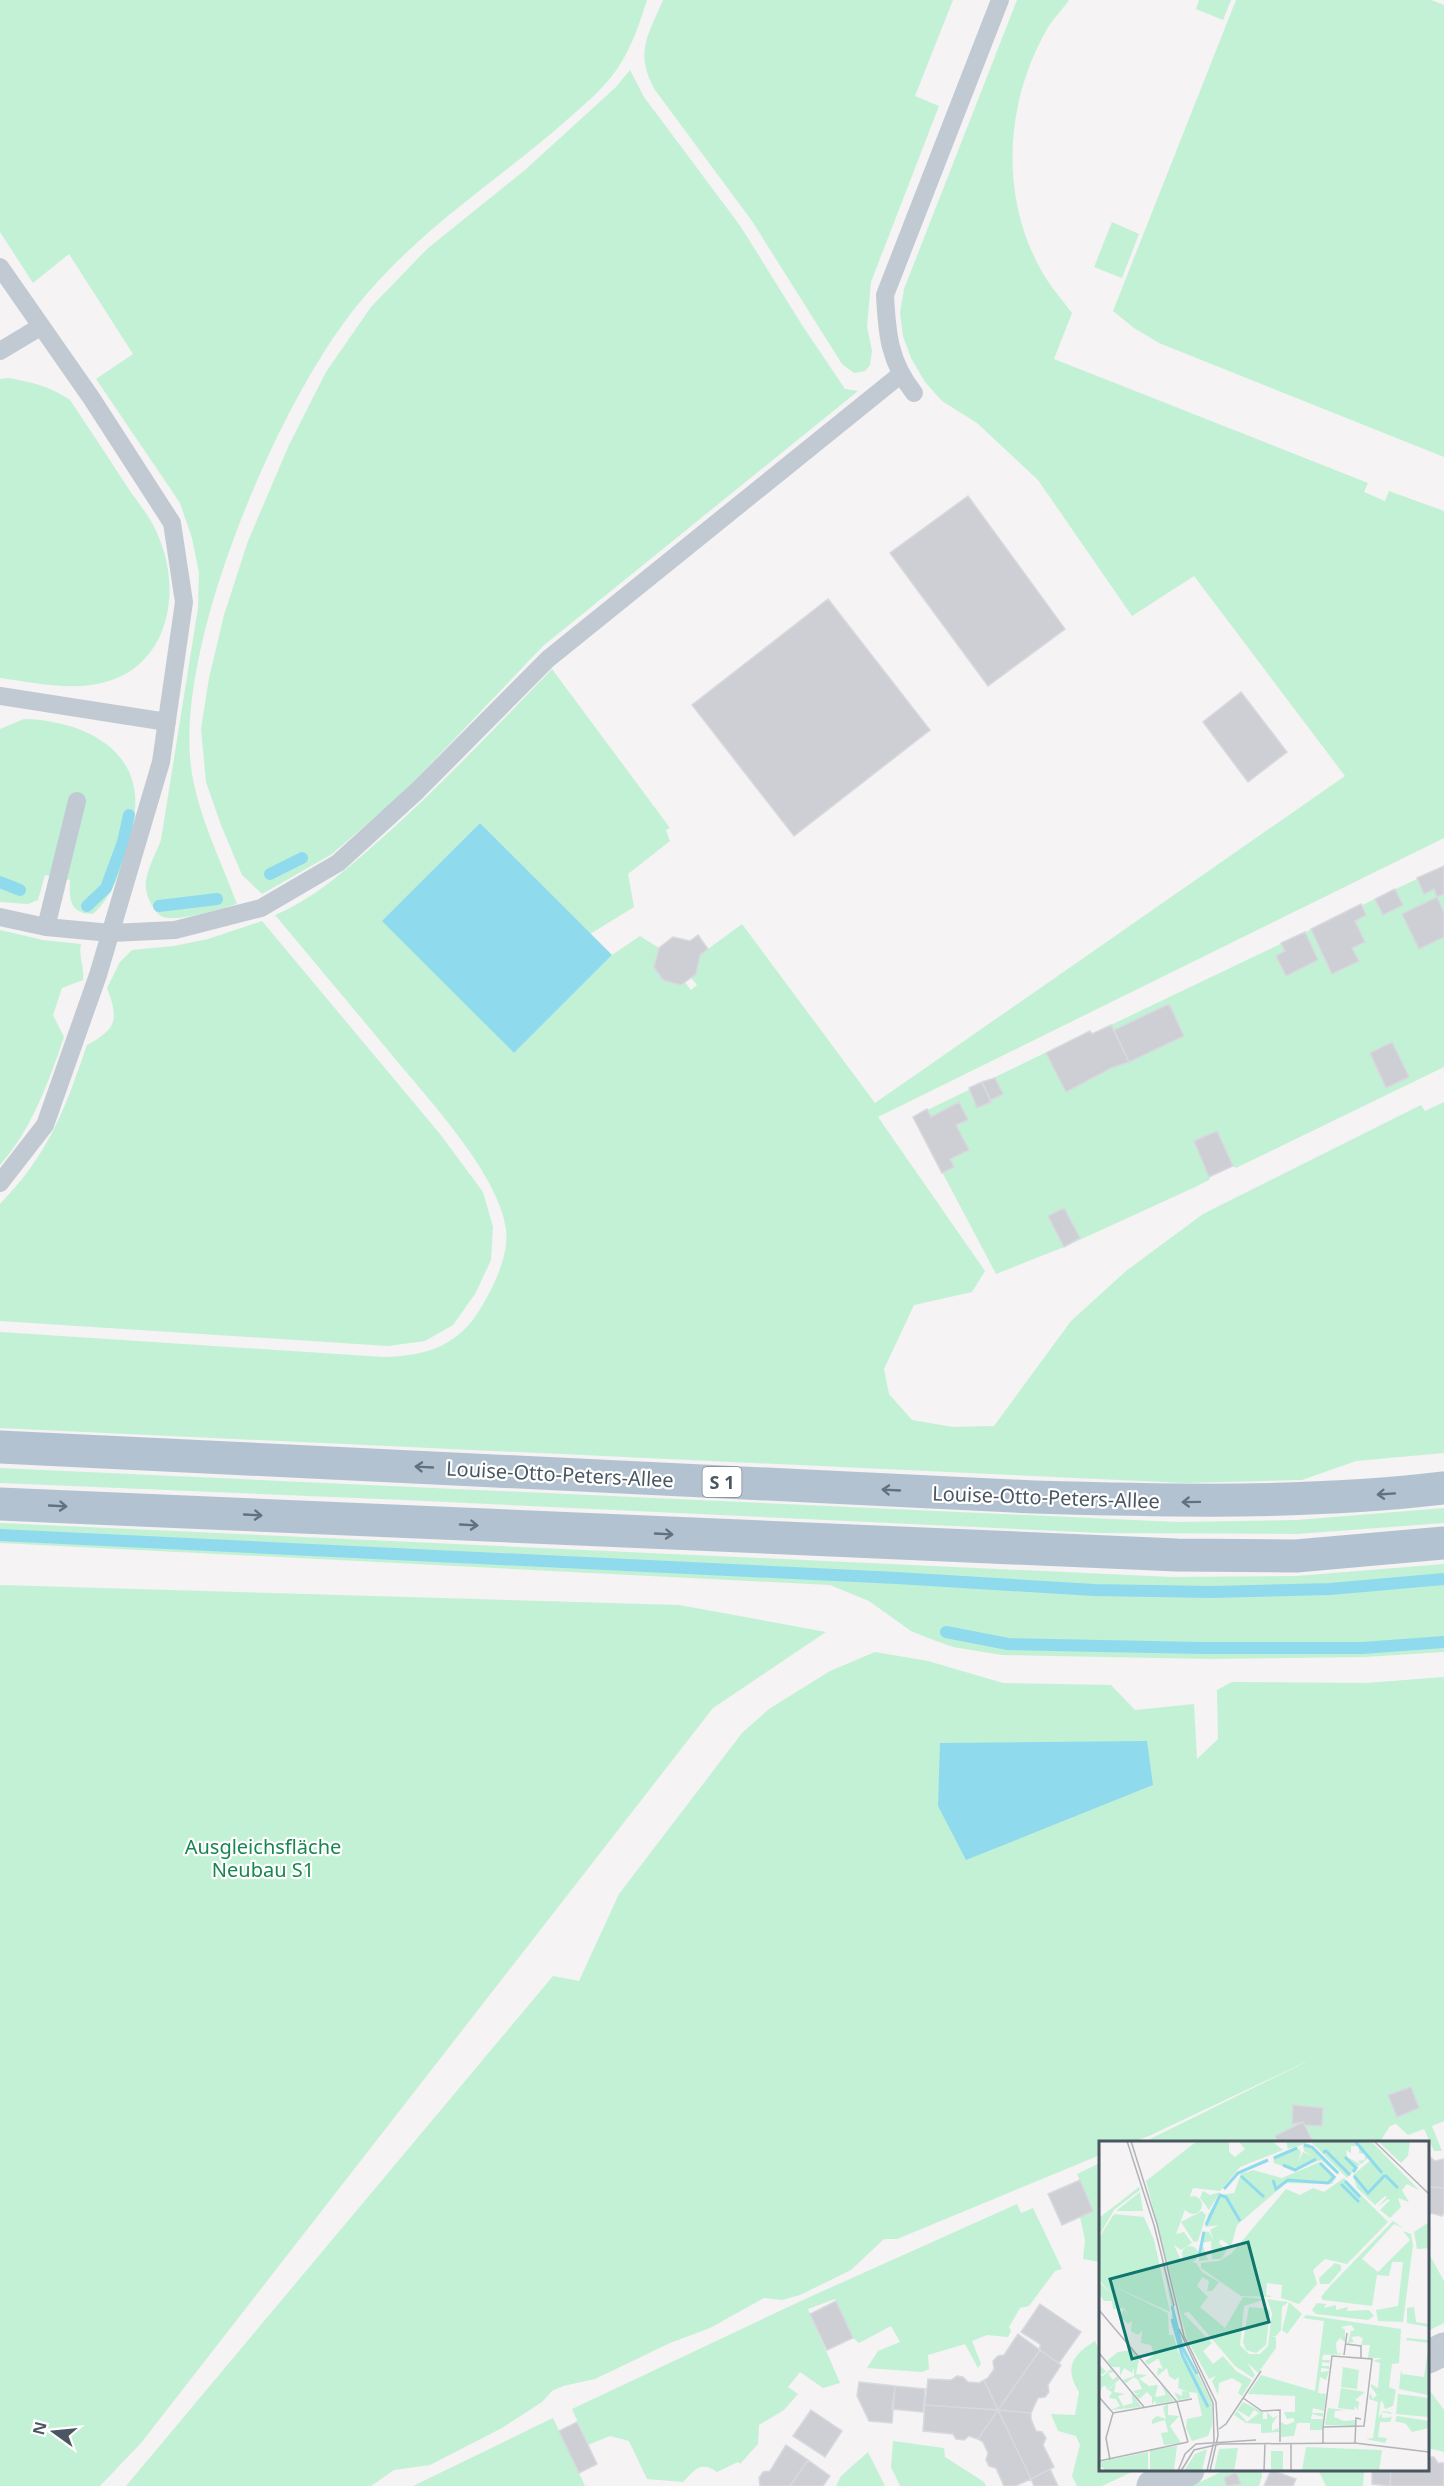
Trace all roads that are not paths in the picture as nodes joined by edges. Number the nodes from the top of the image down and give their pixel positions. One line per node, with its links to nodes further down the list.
1 (1000, 0): 5 (lane)
2 (0, 267): 3 (lane)
3 (40, 327): 4 (lane); 8 (lane)
4 (0, 351)
5 (900, 375): 6 (lane); 12 (lane)
6 (914, 393)
7 (0, 696): 8 (lane)
8 (167, 722): 12 (lane)
9 (77, 801): 11 (lane)
10 (0, 917): 11 (lane)
11 (46, 927): 12 (lane)
12 (111, 933): 13 (lane)
13 (0, 1183)
14 (0, 1447): 15 (main road, Louise-Otto-Peters-Allee / S 1, one-way to 14)
15 (1444, 1488)
16 (0, 1504): 17 (main road, one-way to 17)
17 (1444, 1543)
18 (1444, 2349): 19 (street)
19 (1429, 2356)
20 (1184, 2471): 21 (street)
21 (1153, 2486)

